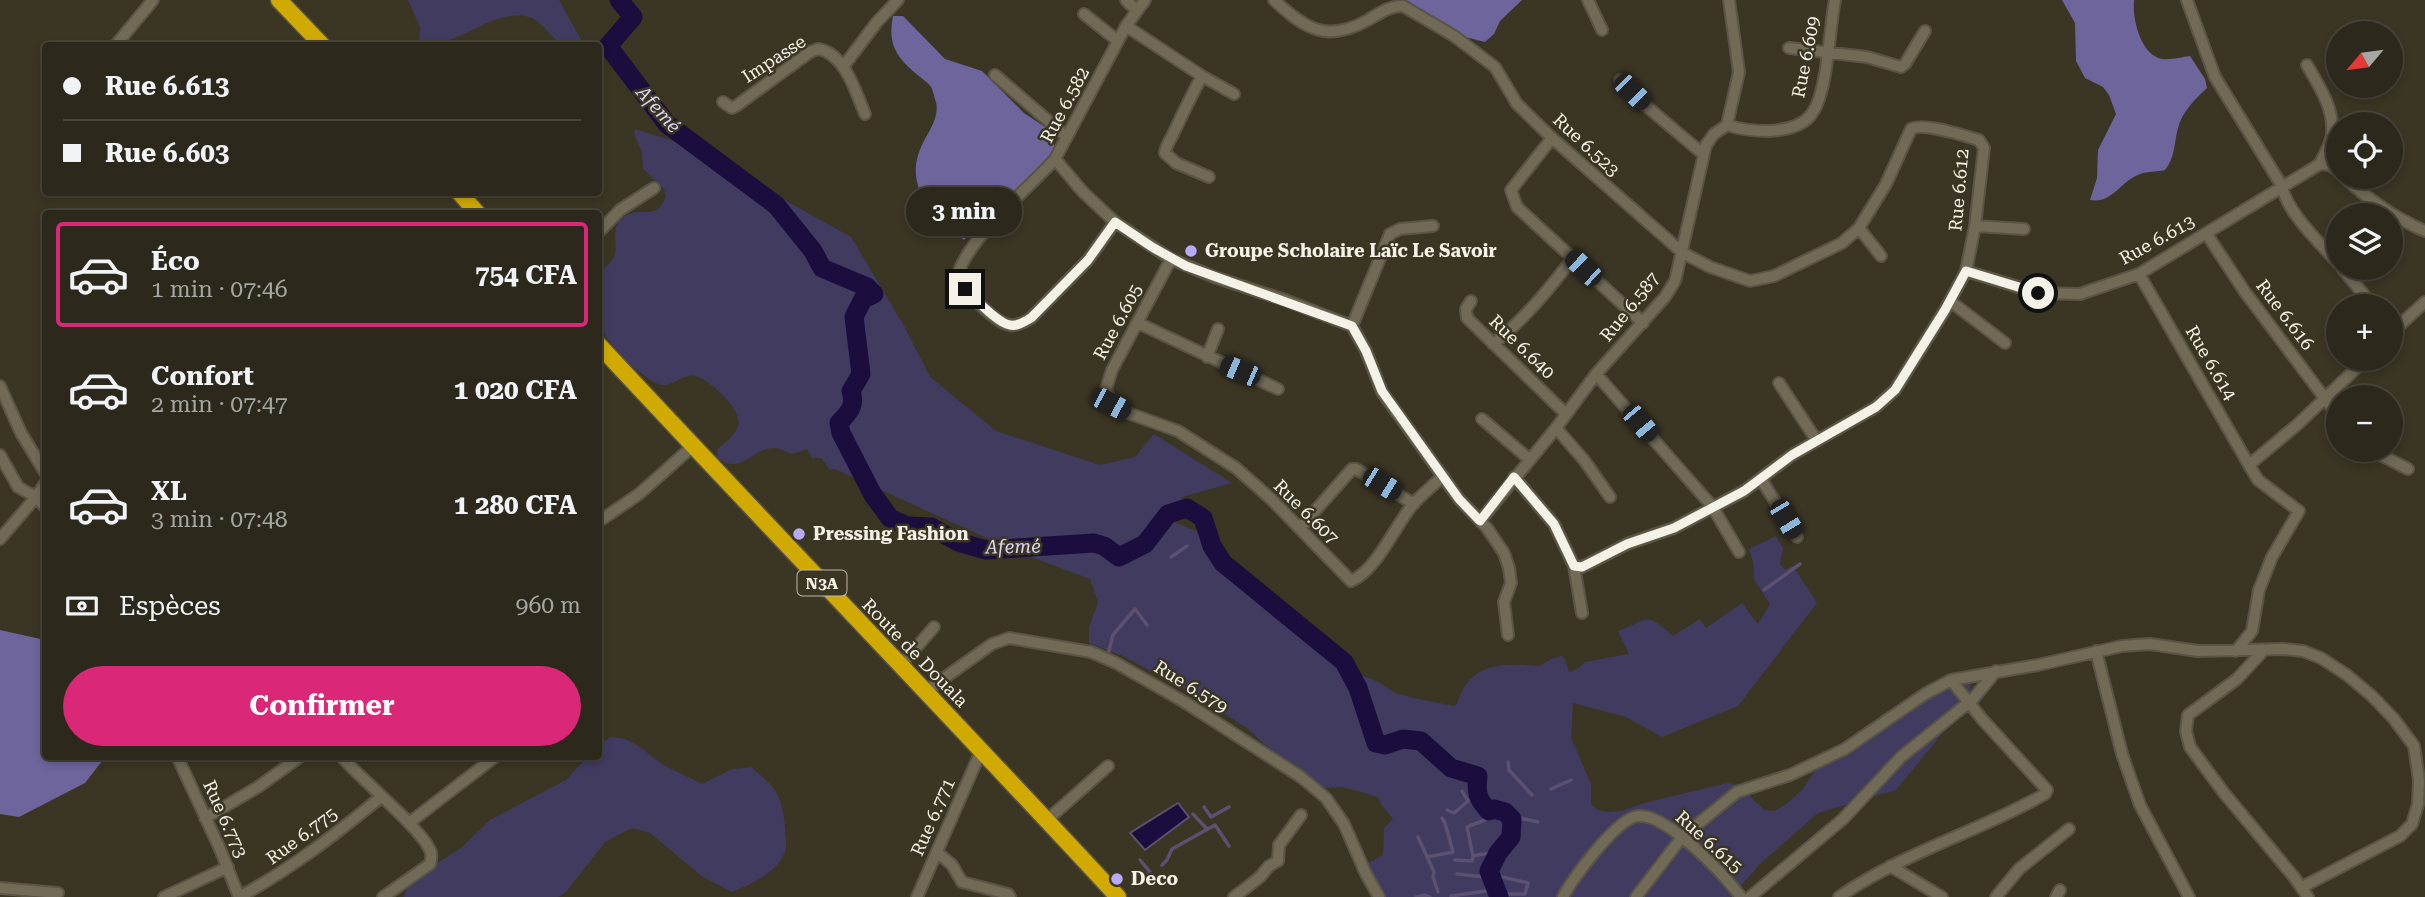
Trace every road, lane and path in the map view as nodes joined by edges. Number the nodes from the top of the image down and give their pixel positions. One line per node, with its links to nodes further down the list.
1 (153, 0): 17 (street)
2 (279, 0): 18 (highway)
3 (898, 0): 22 (street)
4 (1126, 0): 11 (street)
5 (1145, 0): 11 (street, Rue 6.582)
6 (1588, 0): 14 (street)
7 (1729, 0): 29 (street, Rue 6.587)
8 (1835, 0): 20 (street, Rue 6.609)
9 (2187, 0): 37 (street)
10 (1277, 1): 31 (street, Rue 6.523)
11 (1136, 10): 13 (street, Rue 6.582)
12 (1084, 14): 16 (street)
13 (1126, 26): 16 (street, Rue 6.582); 24 (street)
14 (1602, 30)
15 (1925, 31): 20 (street)
16 (1118, 41): 30 (street, Rue 6.582)
17 (118, 42)
18 (319, 42)
19 (1789, 48): 20 (street)
20 (1827, 52): 29 (street, Rue 6.609)
21 (2307, 65): 34 (street)
22 (843, 67): 27 (street, Impasse); 28 (street)
23 (995, 75): 30 (street)
24 (1202, 76): 26 (street); 36 (street)
25 (1619, 80): 32 (street)
26 (1234, 94)
27 (723, 102)
28 (865, 114)
29 (1727, 125): 32 (street, Rue 6.587)
30 (1067, 137): 33 (street, Rue 6.582)
31 (1552, 138): 51 (street, Rue 6.523); 54 (street)
32 (1703, 154): 51 (street, Rue 6.587)
33 (1055, 159): 42 (street, Rue 6.582); 42 (street)
34 (2320, 164): 35 (street); 37 (street, Rue 6.613)
35 (2326, 165)
36 (1209, 177)
37 (2282, 186): 49 (street, Rue 6.613); 50 (street)
38 (654, 188): 46 (street)
39 (2357, 189): 48 (street)
40 (462, 196): 41 (highway)
41 (475, 210)
42 (1115, 222): 53 (street, Rue 6.582)
43 (1433, 226): 65 (street)
44 (1975, 226): 45 (street, Rue 6.612); 47 (street); 55 (street, Rue 6.612)
45 (1859, 228): 51 (street, Rue 6.523); 52 (street)
46 (602, 229)
47 (2024, 229)
48 (2425, 231)
49 (2206, 233): 56 (street, Rue 6.613); 76 (street, Rue 6.616)
50 (2326, 249)
51 (1683, 253): 64 (street, Rue 6.587)
52 (1881, 256)
53 (1171, 258): 63 (street, Rue 6.605); 65 (street, Rue 6.582)
54 (1573, 258): 64 (street); 68 (street)
55 (1966, 271): 56 (street, Rue 6.613); 60 (street)
56 (2139, 274): 86 (street, Rue 6.614)
57 (2352, 280): 58 (street)
58 (2363, 294)
59 (1471, 301): 68 (street, Rue 6.640)
60 (1950, 301): 67 (street); 81 (street)
61 (2425, 302): 62 (street)
62 (2403, 321)
63 (1138, 323): 70 (street); 77 (street, Rue 6.605)
64 (1643, 323): 72 (street, Rue 6.587)
65 (1352, 326): 89 (street)
66 (1218, 329): 70 (street)
67 (2005, 343)
68 (1493, 344): 78 (street, Rue 6.640)
69 (602, 348): 82 (highway, Route de Douala / N3A)
70 (1207, 357): 75 (street)
71 (2353, 371): 76 (street)
72 (1596, 374): 78 (street, Rue 6.587); 97 (street)
73 (1779, 383): 81 (street)
74 (0, 386): 87 (street)
75 (1278, 389)
76 (2325, 398): 86 (street)
77 (1111, 404): 100 (street, Rue 6.607)
78 (1566, 414): 80 (street, Rue 6.587)
79 (1482, 419): 84 (street)
80 (1556, 428): 84 (street, Rue 6.587); 94 (street)
81 (1817, 441): 91 (street)
82 (693, 446): 98 (street); 111 (highway, Route de Douala / N3A)
83 (0, 456): 93 (street)
84 (1529, 459): 90 (street, Rue 6.587)
85 (2394, 462): 88 (street)
86 (2251, 464): 108 (street, Rue 6.614)
87 (42, 467)
88 (2408, 469)
89 (1443, 476): 96 (street, Rue 6.607); 99 (street)
90 (1514, 477): 99 (street, Rue 6.587); 104 (street)
91 (1761, 479): 97 (street); 101 (street)
92 (42, 488): 93 (street)
93 (36, 497): 95 (street); 102 (street)
94 (1610, 497)
95 (42, 504)
96 (1414, 504): 100 (street); 100 (street, Rue 6.607)
97 (1712, 506): 103 (street); 104 (street)
98 (602, 519)
99 (1480, 521): 107 (street)
100 (1300, 528)
101 (1797, 537)
102 (0, 539)
103 (1739, 552)
104 (1574, 566): 105 (street)
105 (1582, 613)
106 (934, 627): 111 (street)
107 (1508, 635)
108 (2235, 651): 109 (street); 110 (street)
109 (2263, 651): 116 (street); 133 (street)
110 (2096, 652): 112 (street); 151 (street)
111 (901, 665): 114 (highway, Route de Douala / N3A)
112 (1996, 671): 113 (street); 115 (street)
113 (1951, 680): 115 (street); 129 (street)
114 (926, 691): 117 (highway, Route de Douala / N3A); 143 (street, Rue 6.579)
115 (1969, 702): 131 (street); 147 (street)
116 (2420, 745): 133 (street)
117 (981, 751): 126 (highway, Route de Douala / N3A); 130 (street, Rue 6.771)
118 (179, 760): 125 (street, Rue 6.773)
119 (295, 760): 125 (street)
120 (345, 760): 123 (street)
121 (491, 760): 127 (street)
122 (1108, 766): 126 (street)
123 (381, 797): 127 (street); 137 (street, Rue 6.775)
124 (1301, 815): 142 (street)
125 (205, 818): 132 (street, Rue 6.773)
126 (1047, 820): 141 (highway, Route de Douala / N3A)
127 (409, 823): 138 (street)
128 (2068, 830): 150 (street)
129 (1682, 837): 144 (street, Rue 6.615); 145 (street); 146 (street, Rue 6.615)
130 (936, 852): 139 (street, Rue 6.771); 140 (street)
131 (1891, 866): 148 (street); 149 (street)
132 (228, 867): 136 (street); 137 (street, Rue 6.773)
133 (2302, 887): 152 (street)
134 (0, 888): 135 (street)
135 (58, 893)
136 (163, 897)
137 (239, 897)
138 (383, 897)
139 (917, 897)
140 (1010, 897)
141 (1118, 897)
142 (1234, 897)
143 (1379, 897)
144 (1563, 897)
145 (1636, 897)
146 (1741, 897)
147 (1750, 897)
148 (1839, 897)
149 (1942, 897)
150 (1996, 897)
151 (2189, 897)
152 (2308, 897)

